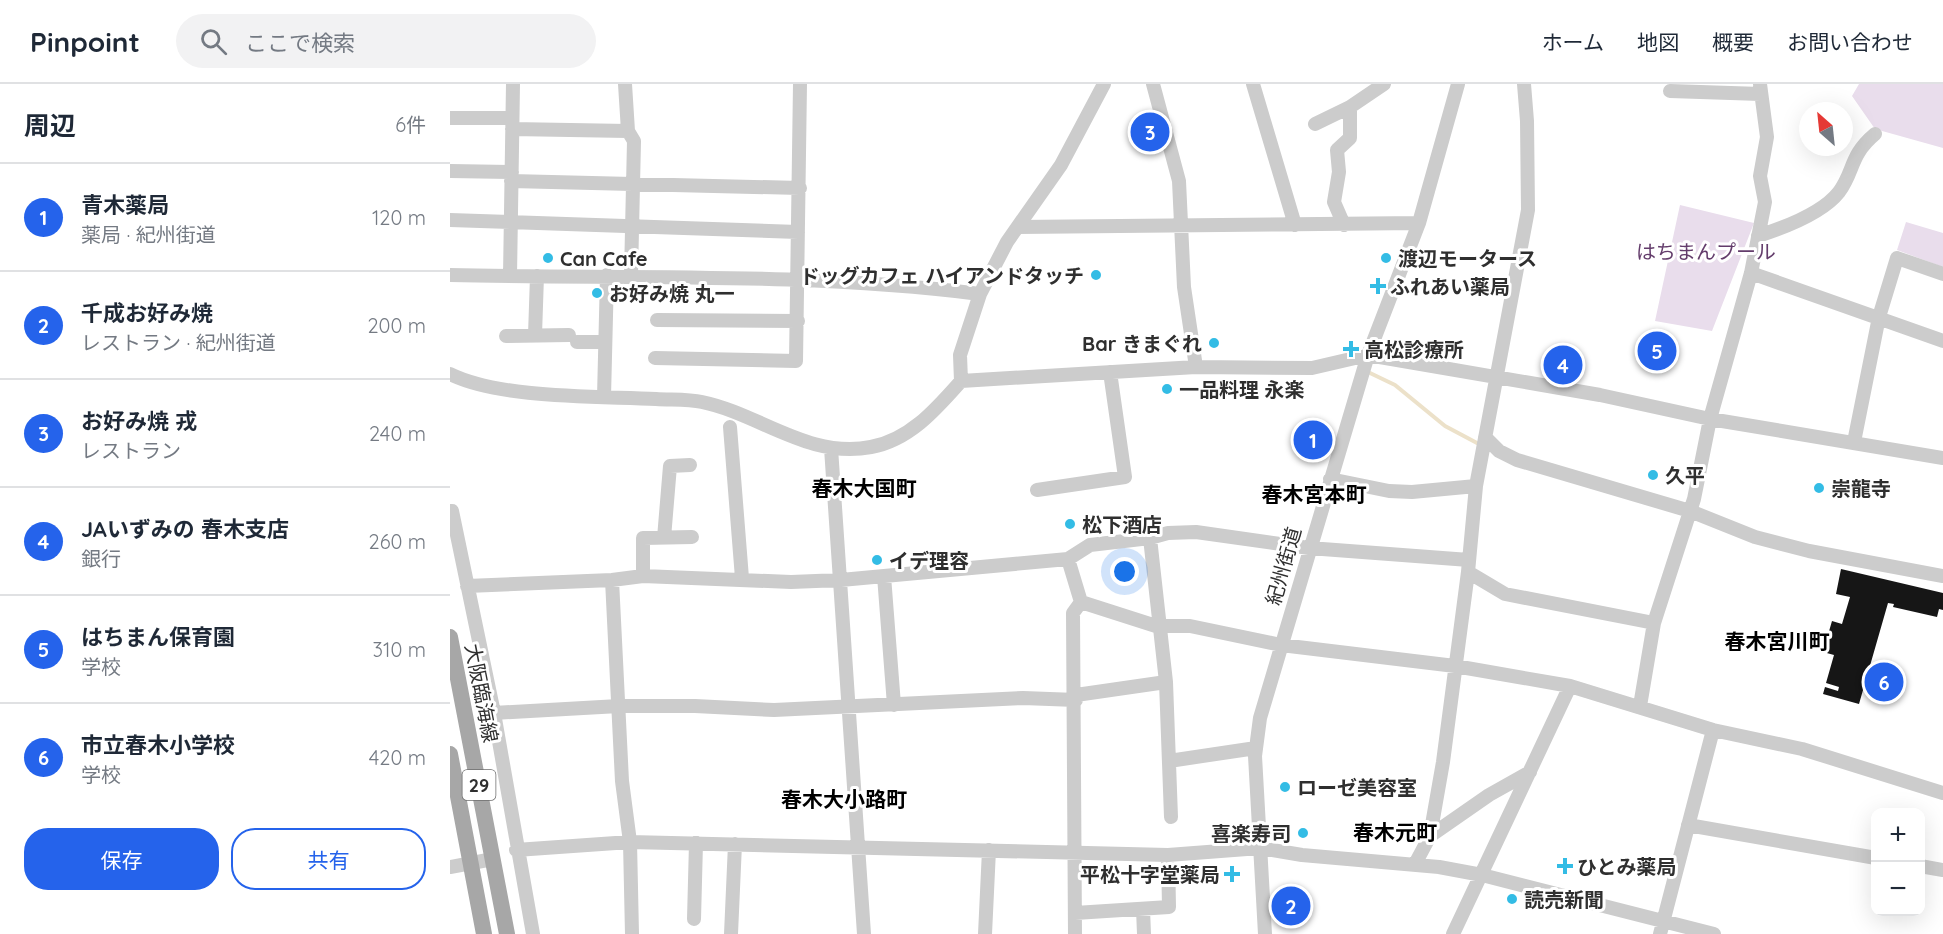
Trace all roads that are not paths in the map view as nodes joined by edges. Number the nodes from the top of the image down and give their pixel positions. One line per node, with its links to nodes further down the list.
1 (513, 84): 14 (street)
2 (625, 84): 16 (street)
3 (800, 84): 21 (street)
4 (1104, 84): 29 (street)
5 (1153, 84): 28 (street)
6 (1253, 84): 25 (street)
7 (1384, 84): 12 (street)
8 (1458, 84): 24 (street, 紀州街道)
9 (1524, 84): 53 (street)
10 (1760, 89): 11 (street); 31 (street)
11 (1670, 91)
12 (1350, 106): 15 (street); 26 (street)
13 (450, 118): 14 (street)
14 (512, 123): 16 (street); 19 (street)
15 (1315, 124)
16 (628, 131): 20 (street)
17 (1875, 134): 31 (street)
18 (450, 171): 19 (street)
19 (511, 176): 20 (street); 23 (street)
20 (634, 184): 21 (street); 27 (street)
21 (800, 188): 30 (street)
22 (450, 220): 23 (street)
23 (511, 221): 27 (street); 37 (street)
24 (1419, 223): 26 (street); 48 (street, 紀州街道)
25 (1294, 225): 26 (street); 28 (street)
26 (1344, 225)
27 (632, 226): 30 (street); 36 (street)
28 (1181, 226): 29 (street); 50 (street)
29 (1018, 227): 40 (street)
30 (798, 232): 39 (street)
31 (1758, 237): 32 (street)
32 (1751, 273): 41 (street); 56 (street)
33 (1943, 274): 41 (street)
34 (450, 275): 37 (street)
35 (607, 275): 36 (street); 38 (street); 47 (street)
36 (631, 275): 39 (street)
37 (510, 276): 38 (street)
38 (537, 276): 44 (street)
39 (799, 280): 40 (street); 43 (street)
40 (980, 294): 54 (street)
41 (1879, 317): 46 (street); 59 (street)
42 (657, 320): 43 (street)
43 (798, 321): 49 (street)
44 (535, 335): 45 (street); 47 (street)
45 (506, 336)
46 (1943, 341)
47 (605, 342): 55 (street)
48 (1368, 355): 50 (street); 53 (street); 63 (street, 紀州街道)
49 (656, 358)
50 (1196, 367): 51 (street)
51 (1110, 372): 54 (street); 65 (street)
52 (450, 374): 55 (street)
53 (1496, 379): 56 (street); 58 (street)
54 (961, 381): 60 (street)
55 (604, 397): 60 (street)
56 (1710, 419): 59 (street); 67 (street)
57 (730, 427): 77 (street)
58 (1485, 437): 64 (street); 67 (street)
59 (1854, 442): 61 (street)
60 (831, 448): 79 (street)
61 (1943, 458)
62 (690, 465): 69 (street)
63 (1330, 479): 64 (street); 71 (street, 紀州街道)
64 (1476, 486): 73 (street)
65 (1037, 490)
66 (450, 511): 80 (street)
67 (1690, 511): 76 (street); 82 (street)
68 (692, 537): 69 (street)
69 (664, 538): 74 (street)
70 (1150, 538): 71 (street); 72 (street); 83 (street)
71 (1309, 548): 73 (street); 85 (street, 紀州街道)
72 (1068, 559): 75 (street); 81 (street)
73 (1469, 566): 82 (street); 86 (street)
74 (643, 576): 77 (street); 78 (street)
75 (884, 576): 79 (street); 90 (street)
76 (1943, 576)
77 (742, 578): 79 (street)
78 (612, 580): 80 (street); 91 (street)
79 (841, 580): 93 (street)
80 (467, 586): 94 (street)
81 (1081, 602): 83 (street); 89 (street)
82 (1653, 623): 92 (street)
83 (1161, 627): 85 (street); 87 (street)
84 (450, 637): 114 (main road, 大阪臨海線 / 29)
85 (1281, 645): 86 (street); 96 (street, 紀州街道)
86 (1455, 666): 88 (street); 103 (street)
87 (1166, 682): 89 (street); 98 (street)
88 (1570, 686): 92 (street); 99 (street)
89 (1076, 698): 90 (street); 111 (street)
90 (894, 705): 93 (street)
91 (619, 706): 93 (street); 94 (street); 104 (street)
92 (1640, 706): 95 (street)
93 (849, 708): 107 (street)
94 (494, 713): 109 (street)
95 (1713, 730): 100 (street); 102 (street)
96 (1256, 747): 98 (street); 108 (street, 紀州街道)
97 (450, 754): 115 (main road, 29)
98 (1169, 761): 101 (street)
99 (1530, 772): 103 (street); 120 (street)
100 (1943, 794)
101 (1171, 817)
102 (1688, 825): 113 (street); 124 (street)
103 (1430, 836): 116 (street)
104 (630, 842): 105 (street); 109 (street); 128 (street)
105 (696, 843): 106 (street); 123 (street)
106 (735, 844): 107 (street); 129 (street)
107 (858, 848): 110 (street); 130 (street)
108 (1260, 848): 112 (street); 116 (street); 134 (street, 紀州街道)
109 (516, 850): 127 (street)
110 (989, 850): 111 (street); 131 (street)
111 (1074, 852): 112 (street); 122 (street)
112 (1168, 855): 121 (street)
113 (1871, 857)
114 (493, 859): 115 (street); 126 (main road, 大阪臨海線 / 29)
115 (471, 863): 117 (street); 125 (main road, 29)
116 (1415, 864): 120 (street)
117 (450, 867)
118 (1925, 867): 119 (street)
119 (1943, 870)
120 (1482, 875): 124 (street); 135 (street)
121 (1143, 909): 122 (street); 133 (street)
122 (1075, 913): 132 (street)
123 (694, 918)
124 (1661, 928): 136 (street)
125 (484, 934)
126 (507, 934)
127 (533, 934)
128 (632, 934)
129 (731, 934)
130 (864, 934)
131 (985, 934)
132 (1076, 934)
133 (1144, 934)
134 (1265, 934)
135 (1453, 934)
136 (1714, 934)

